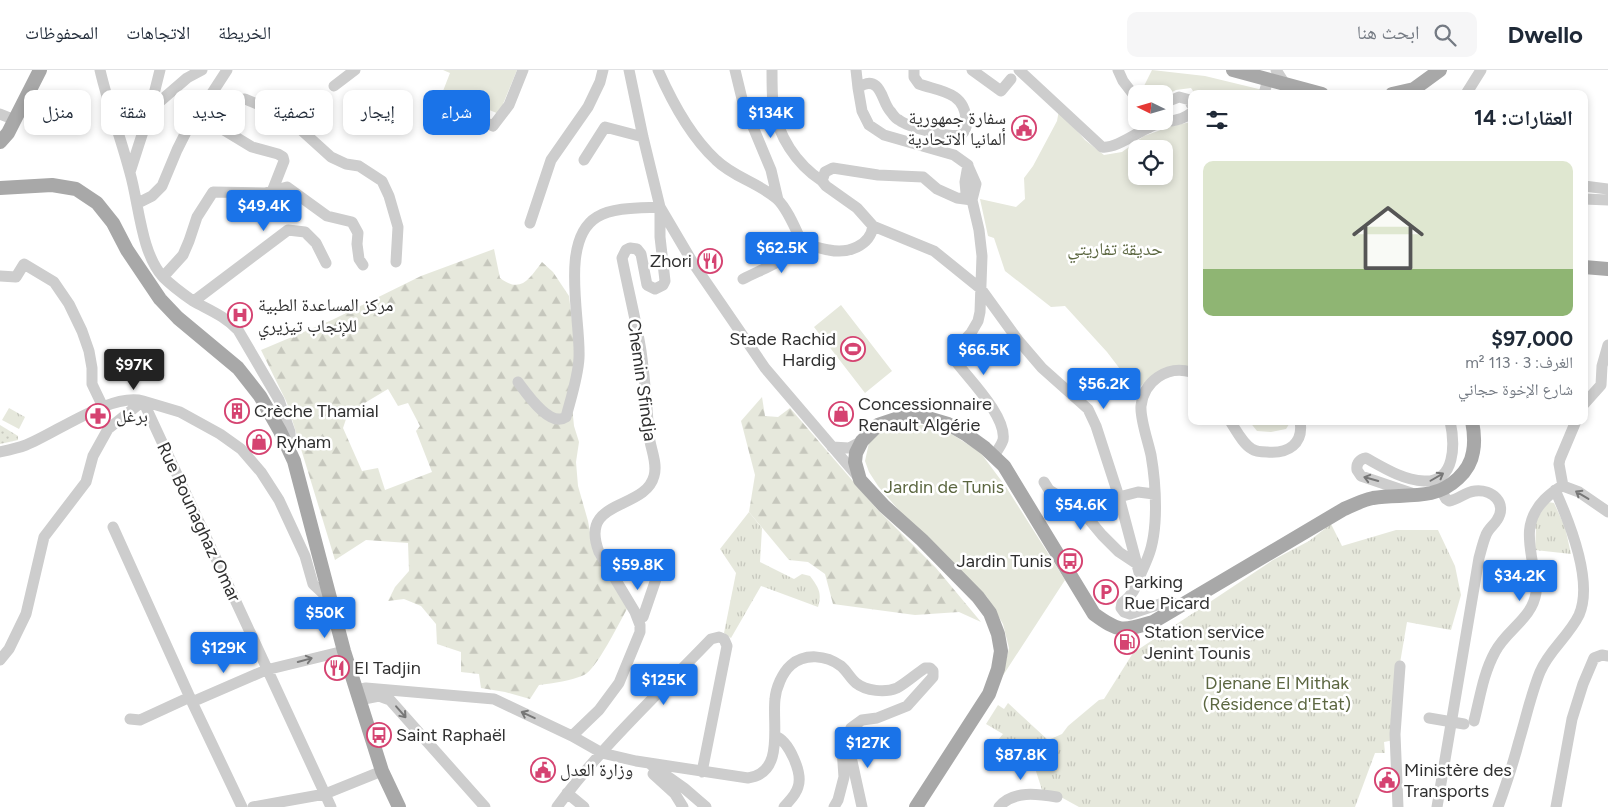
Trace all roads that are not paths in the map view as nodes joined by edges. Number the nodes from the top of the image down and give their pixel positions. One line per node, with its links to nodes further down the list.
1 (40, 70): 38 (main road)
2 (100, 70): 46 (street)
3 (160, 70): 26 (street)
4 (202, 70): 32 (street)
5 (227, 70): 27 (street)
6 (355, 70): 23 (street)
7 (523, 70): 39 (street)
8 (603, 70): 58 (street)
9 (629, 70): 43 (street, Chemin Sfindja)
10 (658, 70): 53 (street)
11 (735, 70): 53 (street)
12 (772, 70): 47 (street)
13 (856, 70): 25 (street)
14 (914, 70): 25 (street)
15 (972, 70): 22 (street)
16 (1019, 70): 37 (street)
17 (1118, 70): 24 (street)
18 (1233, 70): 21 (main road)
19 (1440, 70): 30 (main road)
20 (1480, 70): 31 (street)
21 (1272, 75): 28 (street); 29 (main road)
22 (1011, 79)
23 (334, 86)
24 (1128, 87)
25 (858, 88): 54 (street)
26 (155, 90)
27 (214, 90)
28 (1266, 90)
29 (1307, 90)
30 (1410, 90)
31 (1468, 90)
32 (164, 98)
33 (245, 99): 61 (street)
34 (1173, 99): 35 (street)
35 (1188, 100)
36 (0, 114): 38 (street)
37 (1188, 115)
38 (15, 120): 44 (main road)
39 (490, 125)
40 (142, 135): 46 (street)
41 (184, 135): 56 (street)
42 (232, 135): 51 (street)
43 (643, 137): 45 (street); 57 (street, Chemin Sfindja)
44 (0, 142)
45 (584, 160)
46 (130, 172): 56 (street)
47 (822, 181): 54 (street); 59 (street)
48 (1588, 186): 50 (street)
49 (0, 188): 85 (main road)
50 (1608, 189)
51 (273, 190): 63 (street); 67 (street)
52 (1588, 199): 55 (street)
53 (778, 200): 60 (street)
54 (972, 200): 69 (street)
55 (1608, 200)
56 (138, 203): 67 (street)
57 (660, 207): 73 (street); 83 (street); 100 (street, Chemin Sfindja)
58 (530, 223)
59 (874, 226): 60 (street); 69 (street)
60 (802, 243): 68 (street)
61 (396, 262)
62 (326, 263): 70 (street)
63 (363, 265)
64 (1588, 267): 65 (main road)
65 (1608, 269)
66 (0, 276): 76 (street)
67 (163, 277): 70 (street)
68 (742, 279)
69 (981, 289): 86 (street); 93 (street)
70 (194, 302): 85 (street)
71 (1608, 345): 74 (street)
72 (1188, 371): 91 (street)
73 (518, 382)
74 (1588, 400)
75 (143, 401): 76 (street); 98 (street); 103 (street); 105 (street, Rue Bounaghaz Omar)
76 (103, 408): 84 (street)
77 (1233, 425): 78 (street)
78 (1301, 425)
79 (1451, 425): 92 (street, one-way to 79)
80 (1472, 425): 90 (main road)
81 (1574, 425): 89 (street)
82 (862, 441): 83 (street); 86 (main road); 87 (main road)
83 (832, 447): 87 (street)
84 (0, 452)
85 (291, 455): 98 (main road)
86 (993, 456): 99 (main road)
87 (860, 480): 134 (main road)
88 (1044, 482): 96 (street)
89 (1559, 488): 94 (street, one-way to 89); 109 (street, bridge); 138 (street)
90 (1441, 490): 92 (main road); 137 (street)
91 (1154, 494): 93 (street); 96 (street)
92 (1417, 495): 99 (main road)
93 (1119, 497): 96 (street)
94 (1608, 512)
95 (114, 528): 108 (street)
96 (1139, 570): 99 (street)
97 (656, 579): 100 (street)
98 (329, 599): 101 (main road)
99 (1180, 606)
100 (638, 619): 112 (street)
101 (344, 651): 105 (street, one-way to 101); 107 (main road)
102 (1608, 656): 139 (street)
103 (0, 660)
104 (1400, 666): 136 (street)
105 (266, 670): 108 (street); 120 (street, Rue Bounaghaz Omar)
106 (385, 694): 107 (street); 112 (street, one-way to 106); 126 (street, one-way to 126)
107 (357, 695): 117 (main road)
108 (191, 700): 110 (street); 122 (street)
109 (1430, 718)
110 (130, 719)
111 (847, 734): 113 (street); 132 (street); 133 (street)
112 (572, 736): 114 (street)
113 (775, 736): 118 (street); 131 (street)
114 (602, 753): 115 (street); 118 (street); 119 (street)
115 (636, 761): 116 (street); 129 (street)
116 (649, 763): 118 (street); 130 (street)
117 (382, 771): 120 (street); 125 (main road)
118 (702, 772)
119 (568, 793): 127 (street); 128 (street)
120 (325, 794): 123 (street); 124 (street, Rue Bounaghaz Omar)
121 (1057, 797): 135 (street)
122 (242, 807)
123 (253, 807)
124 (331, 807)
125 (399, 807)
126 (485, 807)
127 (558, 807)
128 (584, 807)
129 (683, 807)
130 (706, 807)
131 (784, 807)
132 (834, 807)
133 (862, 807)
134 (916, 807)
135 (998, 807)
136 (1398, 807)
137 (1437, 807)
138 (1498, 807)
139 (1556, 807)

